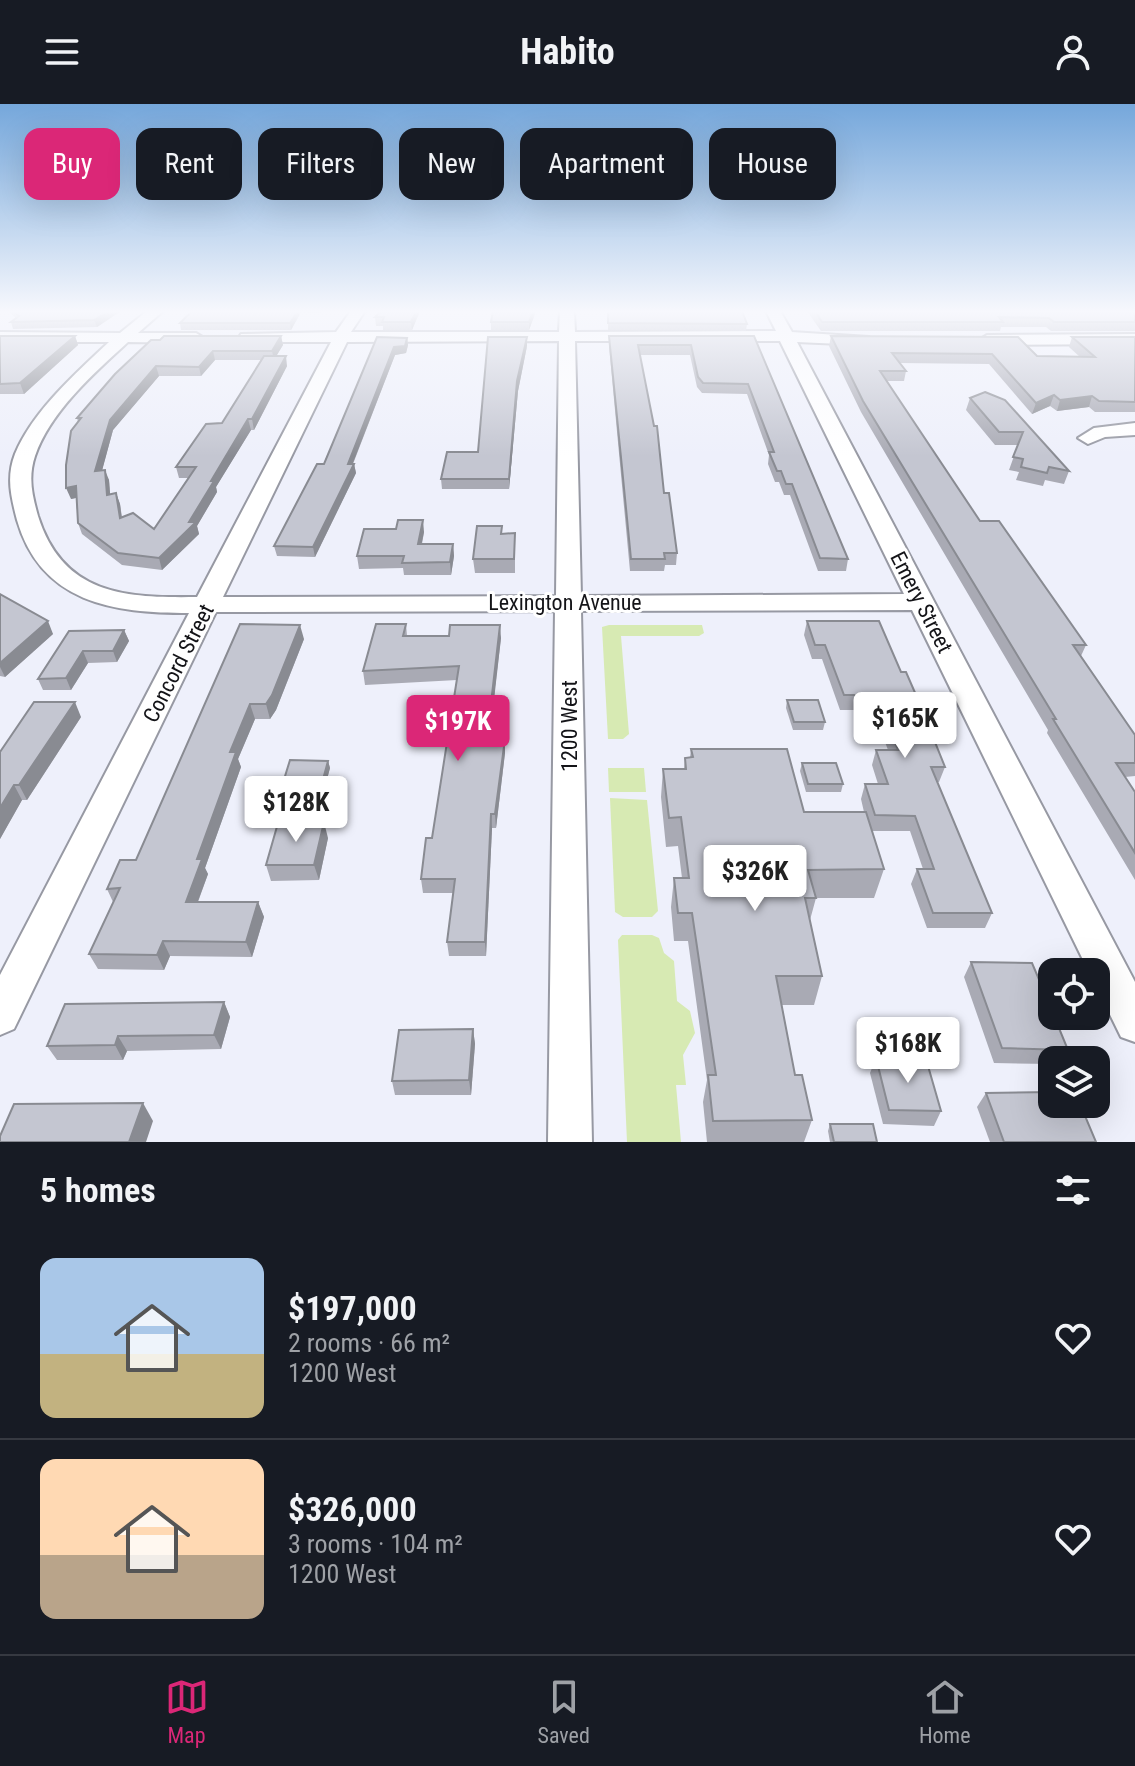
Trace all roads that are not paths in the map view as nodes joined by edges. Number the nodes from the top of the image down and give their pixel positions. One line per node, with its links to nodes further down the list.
1 (104, 359): 9 (street, Lexington Avenue)
2 (331, 359): 9 (street, Concord Street)
3 (567, 359): 7 (street, 1200 West)
4 (798, 359): 8 (street, Emery Street)
5 (1135, 429): 6 (street)
6 (1088, 438)
7 (568, 602): 8 (street, Lexington Avenue); 9 (street, Lexington Avenue); 12 (street, 1200 West)
8 (922, 602): 11 (street, Emery Street)
9 (207, 605): 10 (street, Concord Street)
10 (0, 1016)
11 (1135, 1023)
12 (570, 1142)

